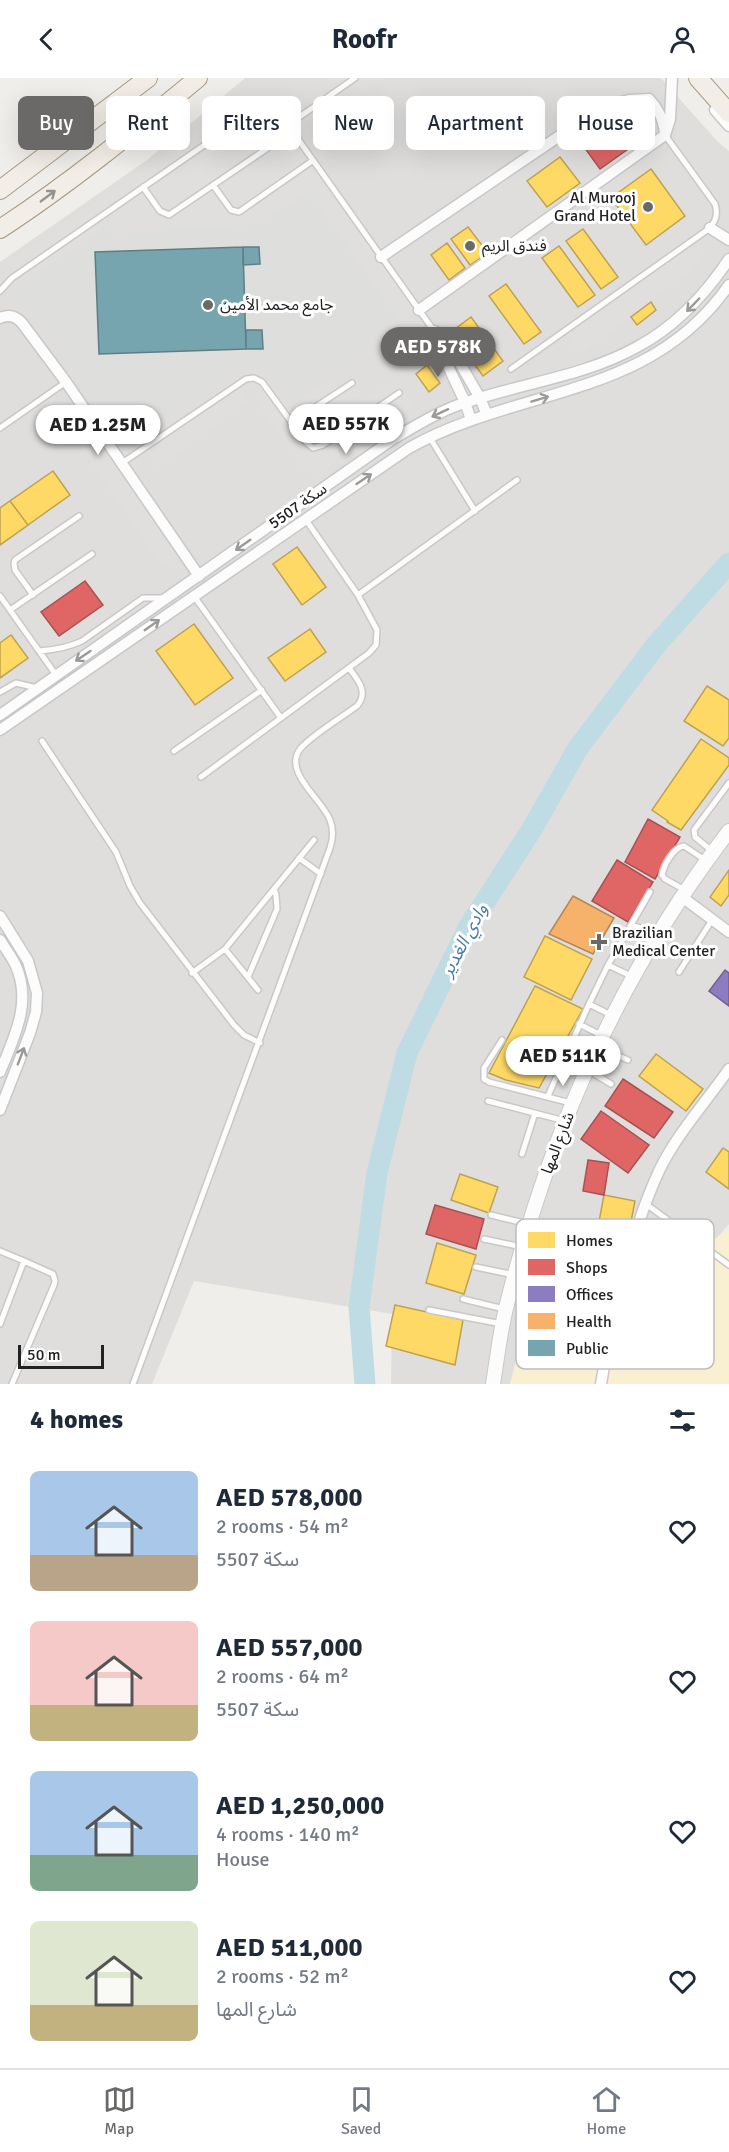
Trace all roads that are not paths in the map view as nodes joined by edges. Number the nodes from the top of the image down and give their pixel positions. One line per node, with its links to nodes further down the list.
1 (148, 78): 17 (main road)
2 (198, 78): 19 (main road, one-way to 2)
3 (355, 78): 8 (lane)
4 (672, 78): 10 (street)
5 (688, 78): 9 (street)
6 (698, 78): 7 (main road)
7 (729, 113)
8 (301, 116)
9 (729, 126)
10 (665, 135): 18 (lane); 21 (street); 25 (street)
11 (301, 144): 14 (lane)
12 (202, 146): 16 (lane)
13 (265, 150): 15 (lane)
14 (312, 161): 15 (lane); 21 (lane)
15 (213, 185): 16 (lane)
16 (142, 187): 24 (lane)
17 (0, 190)
18 (710, 228): 20 (street); 28 (lane)
19 (0, 230)
20 (729, 240)
21 (381, 257): 25 (lane)
22 (729, 259): 32 (street, سكة 5507, one-way to 32)
23 (729, 285): 34 (street, سكة 5507, one-way to 23)
24 (0, 291)
25 (419, 310): 27 (lane)
26 (0, 318): 29 (street)
27 (434, 331): 32 (street); 33 (street)
28 (511, 369)
29 (66, 382): 37 (lane); 39 (street)
30 (352, 383): 36 (lane)
31 (399, 393): 36 (lane)
32 (480, 398): 33 (street, سكة 5507); 34 (street)
33 (465, 402): 35 (street); 45 (street, سكة 5507, one-way to 45)
34 (487, 415): 35 (street, سكة 5507)
35 (471, 420): 38 (street, سكة 5507)
36 (291, 423): 39 (lane)
37 (0, 428)
38 (429, 437): 41 (lane); 43 (street, سكة 5507, one-way to 38)
39 (121, 464): 45 (street)
40 (517, 480): 41 (lane)
41 (475, 511): 47 (lane)
42 (79, 516): 46 (lane)
43 (305, 519): 47 (lane); 49 (street, سكة 5507)
44 (92, 554): 46 (lane)
45 (199, 576): 50 (street, سكة 5507)
46 (33, 595): 51 (lane)
47 (358, 595): 53 (lane)
48 (0, 596): 51 (lane)
49 (194, 596): 56 (lane); 60 (street, سكة 5507, one-way to 49)
50 (168, 598): 52 (lane); 54 (street, سكة 5507, one-way to 54)
51 (10, 610): 52 (lane)
52 (39, 651): 54 (lane)
53 (349, 668): 59 (lane); 69 (lane)
54 (56, 675): 55 (street, سكة 5507)
55 (39, 688): 57 (lane); 58 (street, سكة 5507)
56 (262, 690): 59 (lane); 62 (lane)
57 (0, 692)
58 (0, 715)
59 (281, 718): 63 (lane)
60 (0, 730)
61 (42, 741): 82 (lane)
62 (174, 751)
63 (201, 777)
64 (729, 783): 67 (lane)
65 (729, 831): 67 (street, شارع المها)
66 (314, 840): 68 (lane)
67 (710, 857): 72 (street, شارع المها); 72 (lane)
68 (299, 858): 69 (lane); 70 (lane)
69 (321, 874): 91 (lane)
70 (274, 889): 79 (lane); 83 (lane)
71 (650, 892): 75 (lane)
72 (684, 894): 74 (street); 77 (street, شارع المها)
73 (0, 916): 100 (street, one-way to 73)
74 (712, 920): 76 (street); 81 (lane)
75 (632, 924): 77 (lane); 80 (lane)
76 (729, 932)
77 (657, 934): 84 (street, شارع المها)
78 (0, 940): 95 (street)
79 (225, 949): 82 (lane); 83 (lane)
80 (608, 965): 84 (lane); 86 (lane)
81 (679, 972)
82 (192, 973): 91 (lane)
83 (248, 977): 85 (lane)
84 (633, 977): 87 (street, شارع المها)
85 (258, 990)
86 (589, 1004): 87 (lane); 88 (lane)
87 (612, 1015): 90 (street, شارع المها)
88 (579, 1024): 90 (lane); 97 (lane)
89 (502, 1040): 97 (lane)
90 (599, 1040): 92 (lane); 94 (street, شارع المها)
91 (260, 1043): 126 (lane)
92 (628, 1060)
93 (729, 1069): 104 (street)
94 (587, 1070): 96 (lane); 99 (street, شارع المها)
95 (0, 1072)
96 (611, 1084)
97 (548, 1096): 99 (lane)
98 (488, 1101): 101 (lane)
99 (573, 1104): 102 (street, شارع المها)
100 (0, 1110)
101 (535, 1113): 102 (lane); 103 (lane)
102 (566, 1121): 106 (street, شارع المها)
103 (522, 1154)
104 (646, 1204): 107 (street); 108 (lane)
105 (490, 1215): 109 (lane)
106 (531, 1219)
107 (642, 1219)
108 (666, 1219)
109 (516, 1221)
110 (484, 1239): 111 (lane)
111 (516, 1246)
112 (0, 1251): 114 (lane)
113 (714, 1254): 115 (lane)
114 (24, 1261): 122 (lane); 125 (lane)
115 (729, 1265)
116 (476, 1267): 118 (lane)
117 (516, 1272): 118 (street, شارع المها)
118 (515, 1276): 120 (street, شارع المها)
119 (463, 1299): 120 (lane)
120 (506, 1309): 123 (street, شارع المها)
121 (429, 1310): 123 (lane)
122 (0, 1324)
123 (503, 1324): 127 (street, شارع المها)
124 (603, 1369): 128 (street)
125 (12, 1384)
126 (133, 1384)
127 (493, 1384)
128 (601, 1384)

